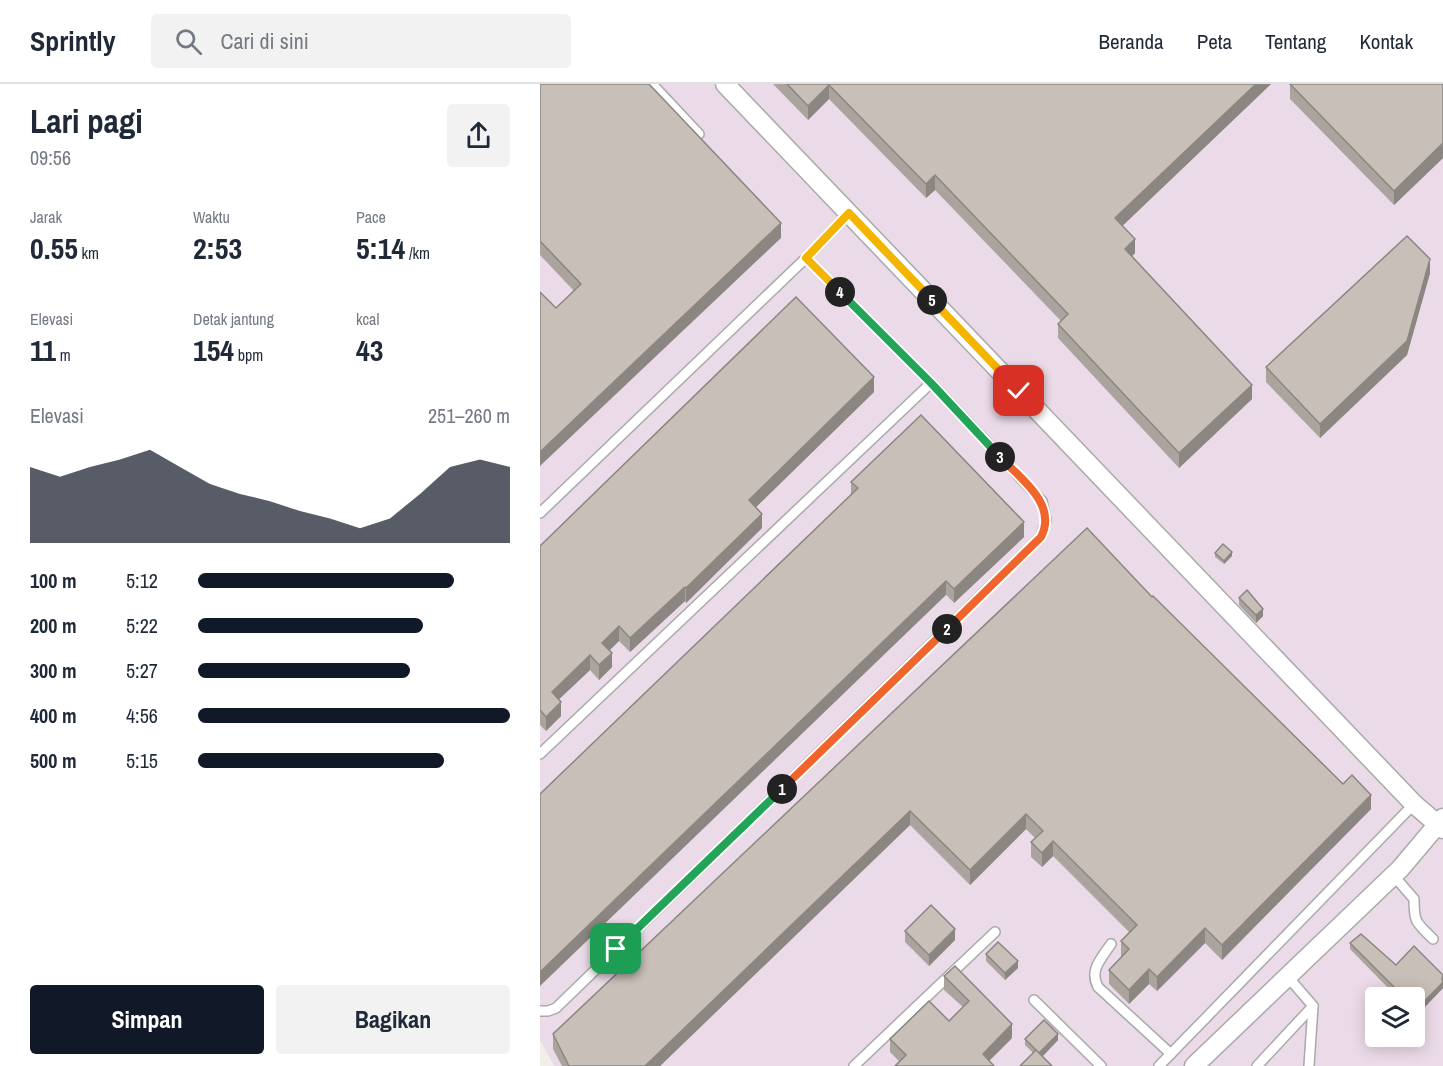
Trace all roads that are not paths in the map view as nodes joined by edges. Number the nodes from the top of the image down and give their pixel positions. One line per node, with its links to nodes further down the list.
1 (652, 84): 3 (lane)
2 (725, 84): 4 (street)
3 (699, 134)
4 (849, 213): 5 (lane); 9 (street)
5 (806, 258): 6 (lane); 7 (lane)
6 (931, 383): 8 (lane); 18 (lane)
7 (540, 513)
8 (540, 754)
9 (1414, 804): 10 (street); 19 (lane)
10 (1442, 827): 11 (street)
11 (1394, 876): 13 (lane); 15 (street)
12 (995, 932): 20 (lane)
13 (1432, 939)
14 (1111, 944): 19 (lane)
15 (1288, 977): 17 (lane); 23 (street)
16 (1034, 1000): 21 (lane)
17 (1313, 1006): 24 (lane); 25 (lane)
18 (540, 1011)
19 (1171, 1054): 22 (lane)
20 (854, 1066)
21 (1101, 1066)
22 (1158, 1066)
23 (1194, 1066)
24 (1257, 1066)
25 (1309, 1066)

